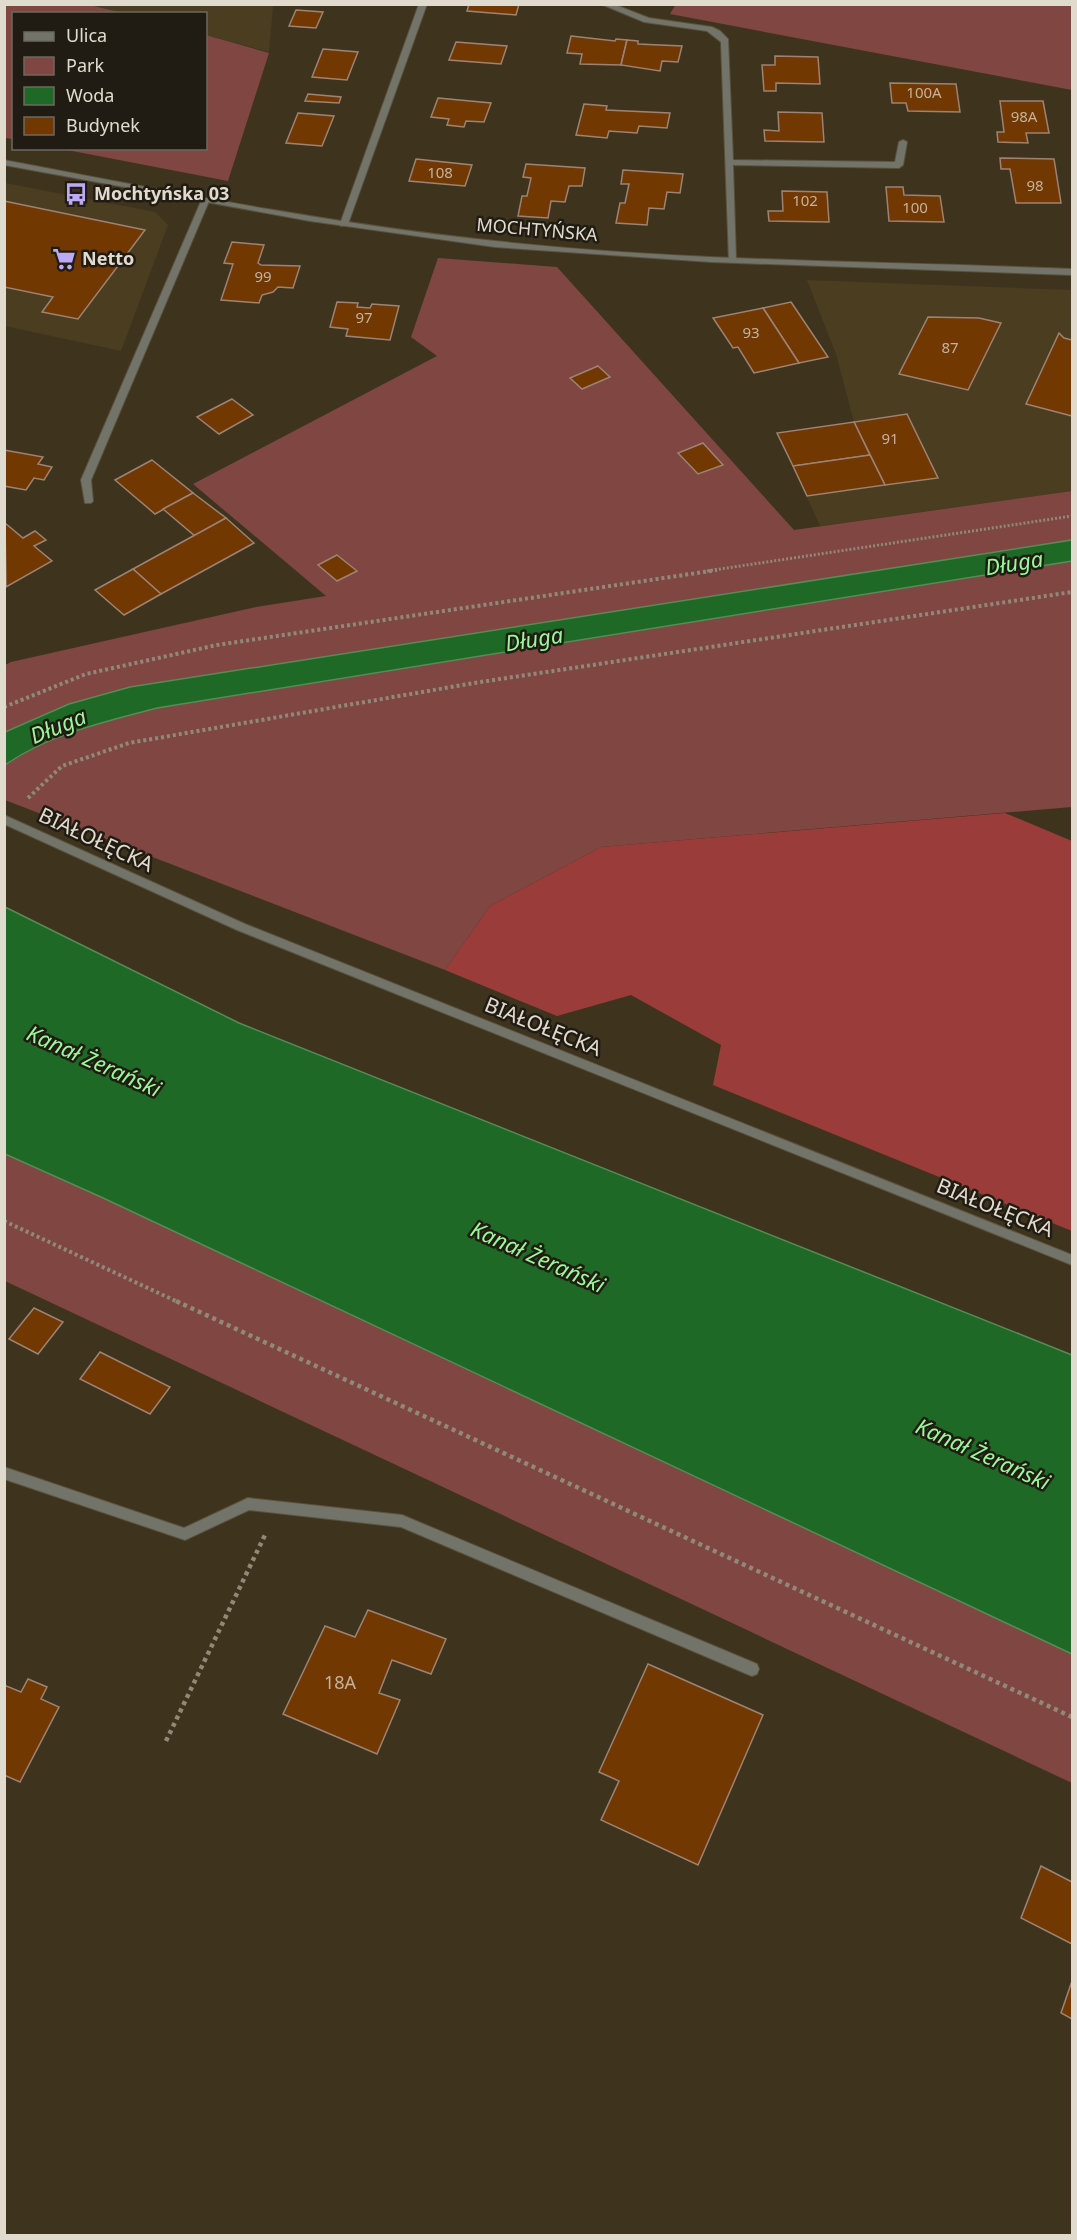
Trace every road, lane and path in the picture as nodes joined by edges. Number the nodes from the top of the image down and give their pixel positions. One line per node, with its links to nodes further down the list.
1 (423, 4): 7 (street)
2 (605, 4): 5 (street)
3 (903, 142): 5 (street)
4 (4, 162): 6 (street, MOCHTYŃSKA)
5 (729, 162): 8 (street)
6 (205, 201): 7 (street, MOCHTYŃSKA); 10 (street)
7 (344, 224): 8 (street, MOCHTYŃSKA)
8 (732, 260): 9 (street, MOCHTYŃSKA)
9 (1072, 272)
10 (88, 501)
11 (1072, 516): 13 (path)
12 (1072, 592): 14 (path)
13 (4, 707)
14 (26, 800)
15 (4, 819): 17 (street, BIAŁOŁĘCKA)
16 (4, 1221): 21 (path)
17 (1072, 1260)
18 (4, 1473): 19 (street)
19 (279, 1508): 20 (street); 22 (path)
20 (752, 1669)
21 (1072, 1717)
22 (166, 1741)

